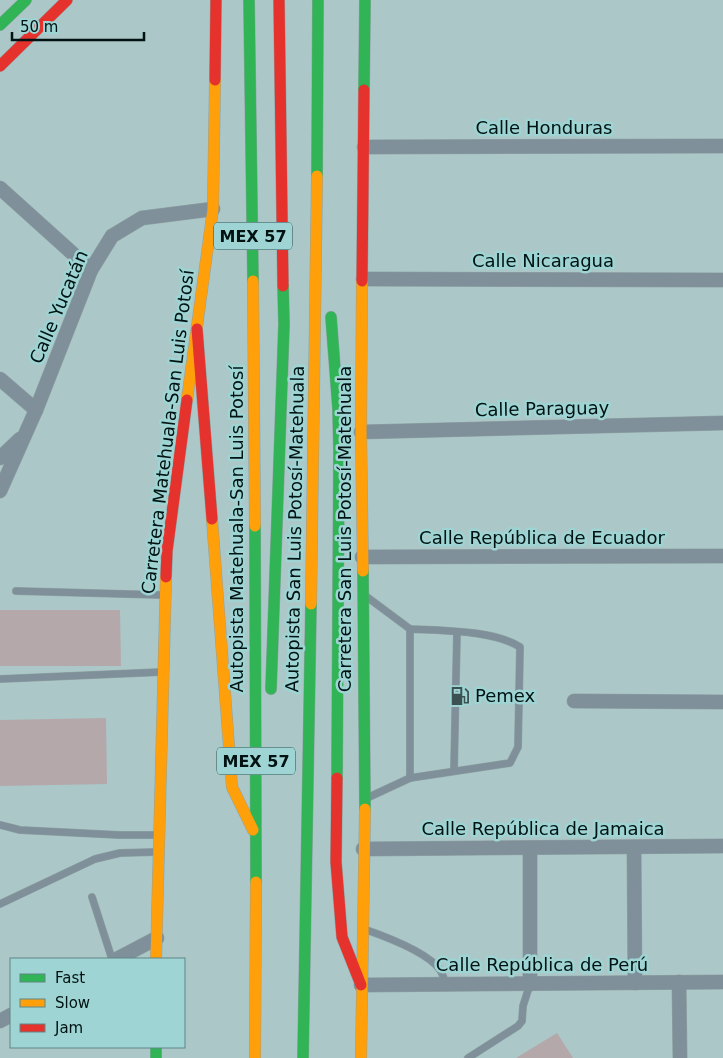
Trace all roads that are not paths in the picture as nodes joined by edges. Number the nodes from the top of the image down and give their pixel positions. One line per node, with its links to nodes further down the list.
1 (26, 0): 8 (main road)
2 (67, 0): 9 (main road)
3 (249, 0): 44 (main road, Autopista Matehuala-San Luis Potosí / MEX 57)
4 (279, 0): 37 (main road)
5 (318, 0): 12 (main road, Autopista San Luis Potosí-Matehuala / MEX 57)
6 (365, 0): 11 (main road, Carretera San Luis Potosí-Matehuala)
7 (214, 1): 14 (main road, Carretera Matehuala-San Luis Potosí)
8 (0, 25)
9 (0, 66)
10 (723, 146): 11 (street, Calle Honduras)
11 (364, 147): 17 (main road, Carretera San Luis Potosí-Matehuala)
12 (318, 162): 15 (main road); 67 (main road, Autopista San Luis Potosí-Matehuala / MEX 57)
13 (0, 188): 16 (street)
14 (213, 209): 16 (street, Calle Yucatán); 20 (main road, Carretera Matehuala-San Luis Potosí)
15 (327, 269)
16 (92, 270): 22 (street, Calle Yucatán)
17 (363, 279): 18 (street, Calle Nicaragua); 24 (main road, Carretera San Luis Potosí-Matehuala)
18 (723, 280)
19 (330, 307): 65 (main road)
20 (197, 329): 32 (main road, Carretera Matehuala-San Luis Potosí); 47 (main road)
21 (0, 379): 22 (street)
22 (36, 410): 25 (street, Calle Yucatán)
23 (723, 424): 24 (street, Calle Paraguay)
24 (361, 432): 29 (main road, Carretera San Luis Potosí-Matehuala)
25 (26, 433): 26 (street); 27 (street, Calle Yucatán)
26 (0, 458)
27 (0, 491)
28 (723, 556): 29 (street, Calle República de Ecuador)
29 (362, 558): 31 (main road, Carretera San Luis Potosí-Matehuala)
30 (16, 592): 32 (lane)
31 (362, 594): 33 (lane); 43 (main road, Carretera San Luis Potosí-Matehuala)
32 (165, 595): 35 (main road, Carretera Matehuala-San Luis Potosí)
33 (410, 629): 34 (lane); 42 (lane)
34 (457, 632): 41 (lane); 41 (lane)
35 (163, 672): 36 (lane); 46 (main road, Carretera Matehuala-San Luis Potosí)
36 (0, 679)
37 (271, 699)
38 (574, 701): 39 (street)
39 (723, 702)
40 (267, 757): 44 (main road)
41 (454, 770): 42 (lane)
42 (410, 778): 43 (lane)
43 (365, 799): 51 (main road, Carretera San Luis Potosí-Matehuala)
44 (256, 810): 47 (main road, Autopista Matehuala-San Luis Potosí / MEX 57)
45 (0, 825): 46 (lane)
46 (159, 835): 52 (main road, Carretera Matehuala-San Luis Potosí)
47 (256, 835): 66 (main road, Autopista Matehuala-San Luis Potosí / MEX 57)
48 (723, 846): 49 (street, Calle República de Jamaica)
49 (634, 847): 50 (street, Calle República de Jamaica); 62 (street)
50 (530, 848): 51 (street, Calle República de Jamaica); 64 (street)
51 (363, 849): 55 (main road, Carretera San Luis Potosí-Matehuala)
52 (158, 852): 54 (lane); 56 (main road, Carretera Matehuala-San Luis Potosí)
53 (92, 896): 57 (lane)
54 (0, 904)
55 (362, 928): 63 (lane); 65 (main road, Carretera San Luis Potosí-Matehuala)
56 (157, 938): 58 (street); 59 (main road, Carretera Matehuala-San Luis Potosí)
57 (112, 958)
58 (119, 958)
59 (156, 958)
60 (679, 982): 61 (street, Calle República de Perú); 62 (street, Calle República de Perú); 70 (street)
61 (723, 982)
62 (635, 983): 64 (street, Calle República de Perú)
63 (446, 984): 64 (street, Calle República de Perú); 65 (street, Calle República de Perú)
64 (530, 984): 69 (lane)
65 (360, 985): 68 (main road, Carretera San Luis Potosí-Matehuala)
66 (255, 1058)
67 (303, 1058)
68 (361, 1058)
69 (468, 1058)
70 (680, 1058)

